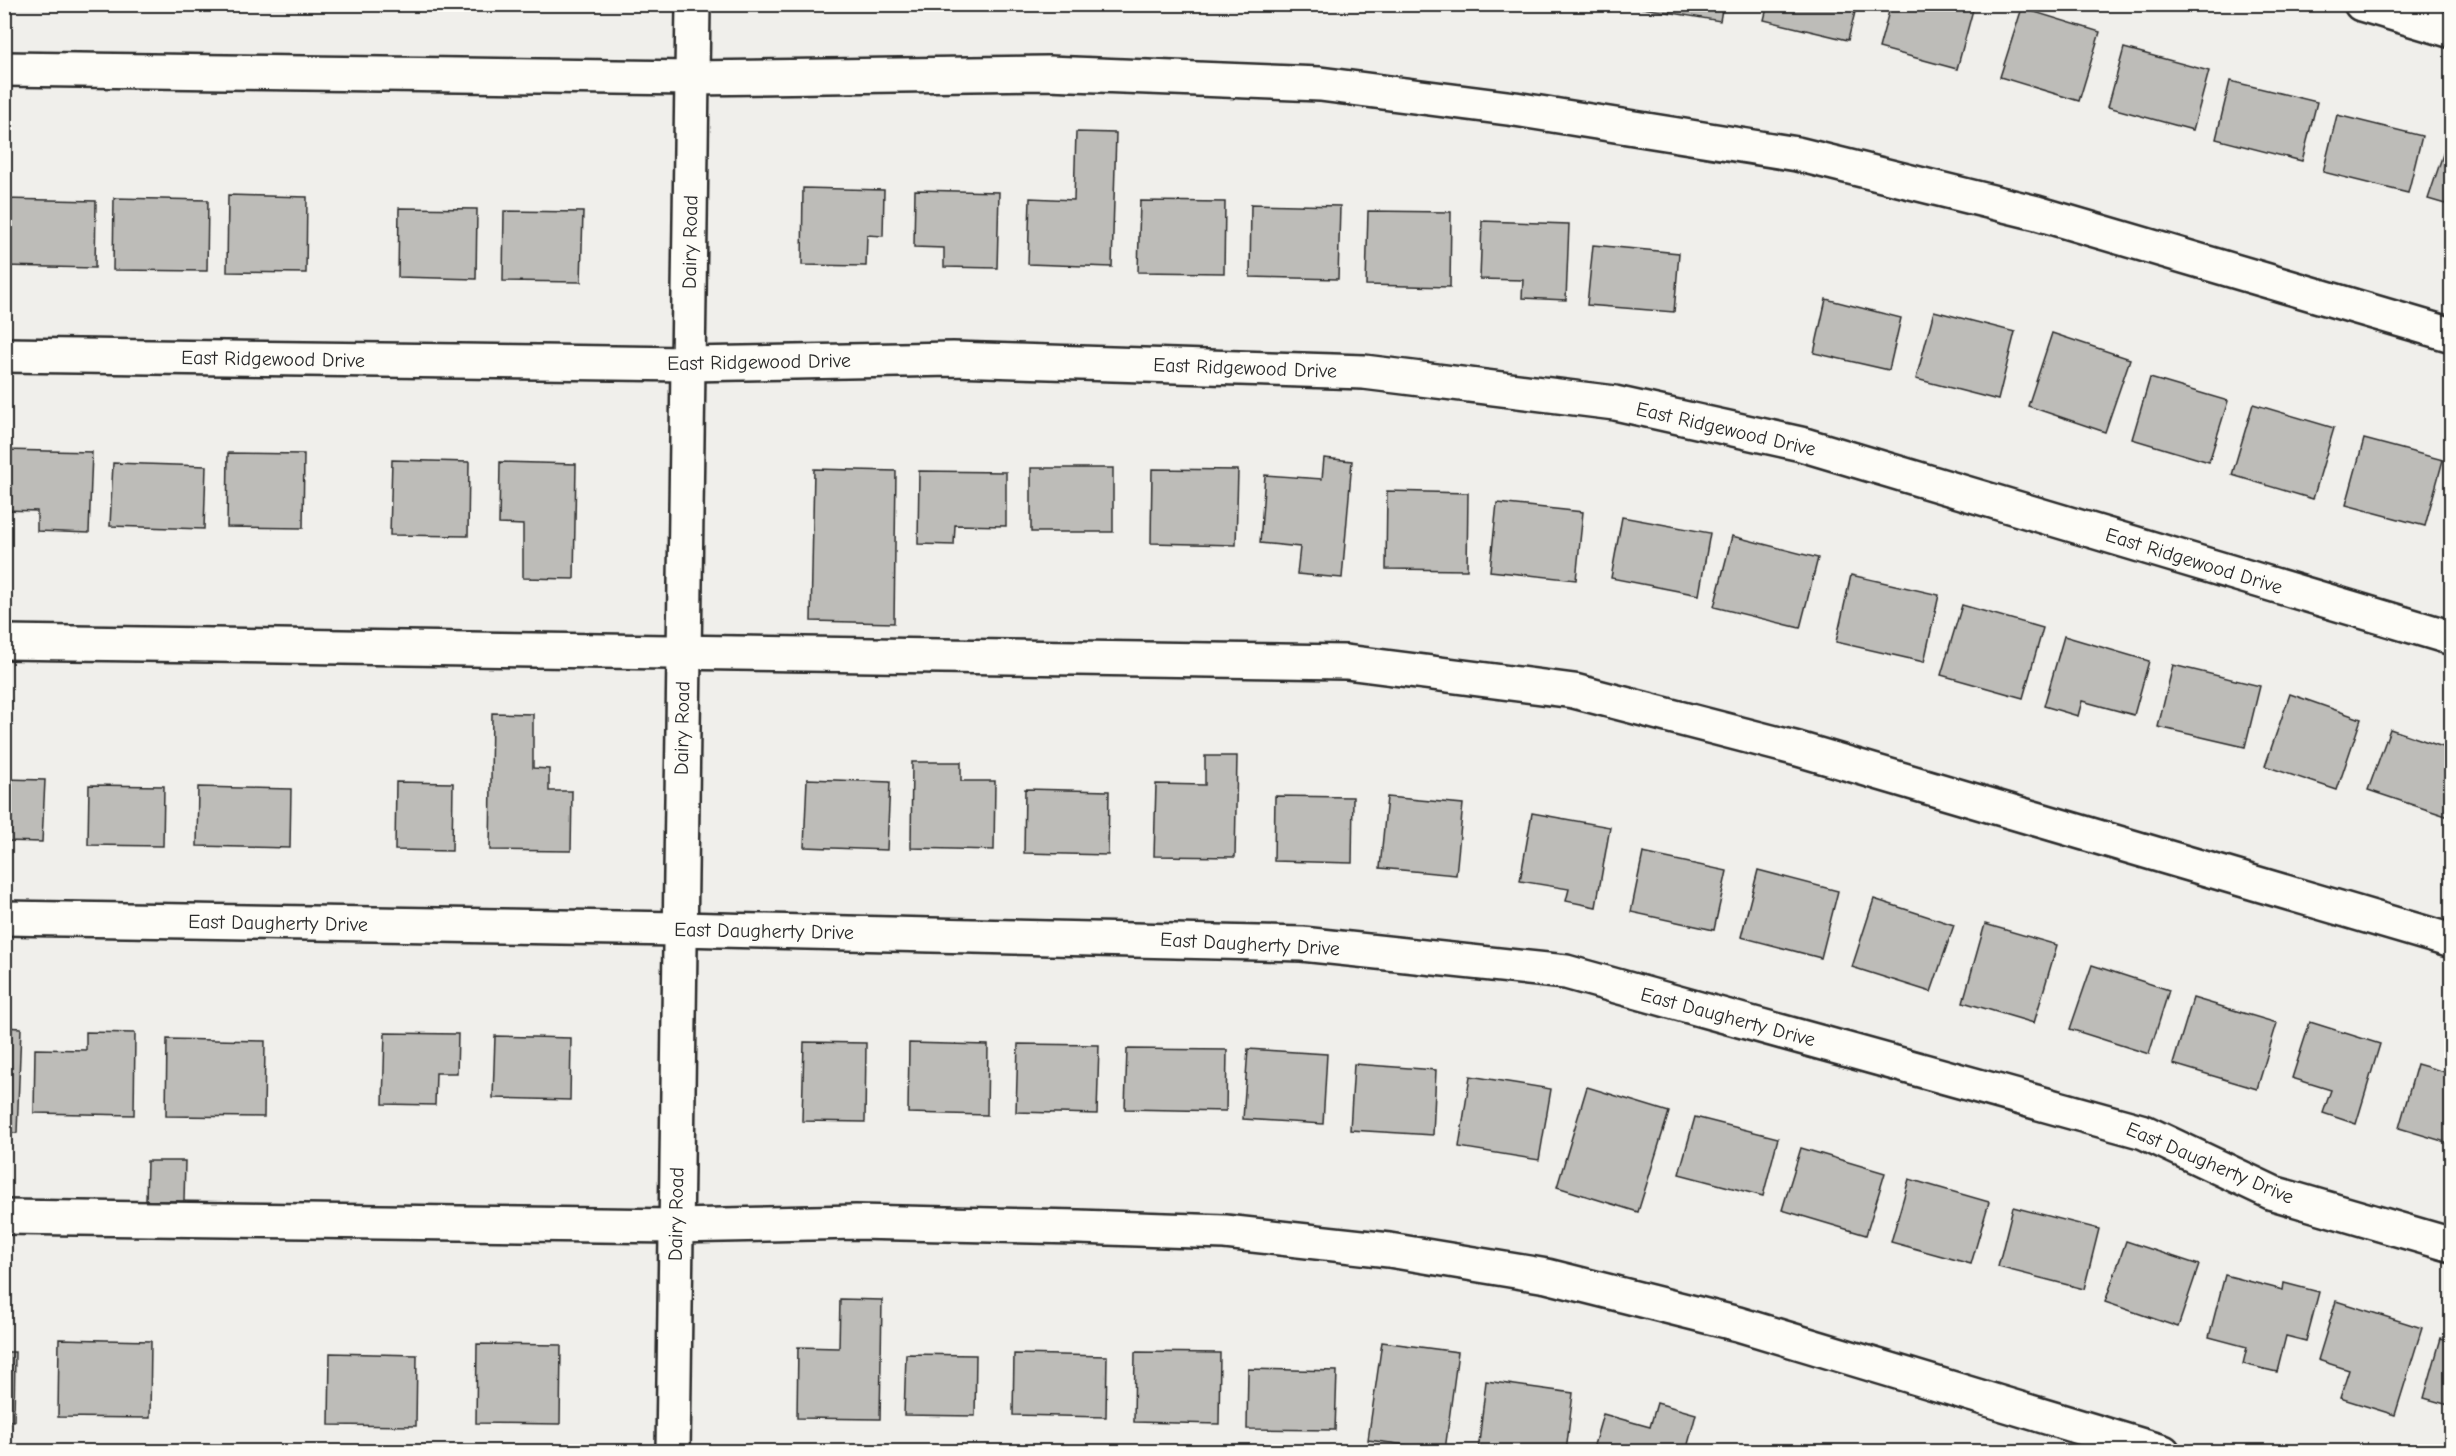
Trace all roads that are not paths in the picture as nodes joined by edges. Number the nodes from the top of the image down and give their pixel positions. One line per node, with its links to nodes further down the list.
1 (693, 4): 5 (street, Dairy Road)
2 (2361, 4): 3 (street)
3 (2451, 31)
4 (4, 69): 5 (street)
5 (692, 78): 6 (street); 8 (street, Dairy Road)
6 (2451, 335)
7 (4, 355): 8 (street, East Ridgewood Drive)
8 (688, 364): 9 (street, East Ridgewood Drive); 11 (street, Dairy Road)
9 (2451, 638)
10 (4, 642): 11 (street)
11 (683, 650): 13 (street, Dairy Road); 14 (street)
12 (4, 918): 13 (street, East Daugherty Drive)
13 (679, 929): 16 (street, Dairy Road); 17 (street, East Daugherty Drive)
14 (2451, 941)
15 (4, 1217): 16 (street)
16 (676, 1226): 18 (street, Dairy Road); 19 (street)
17 (2451, 1245)
18 (673, 1452)
19 (2163, 1452)

